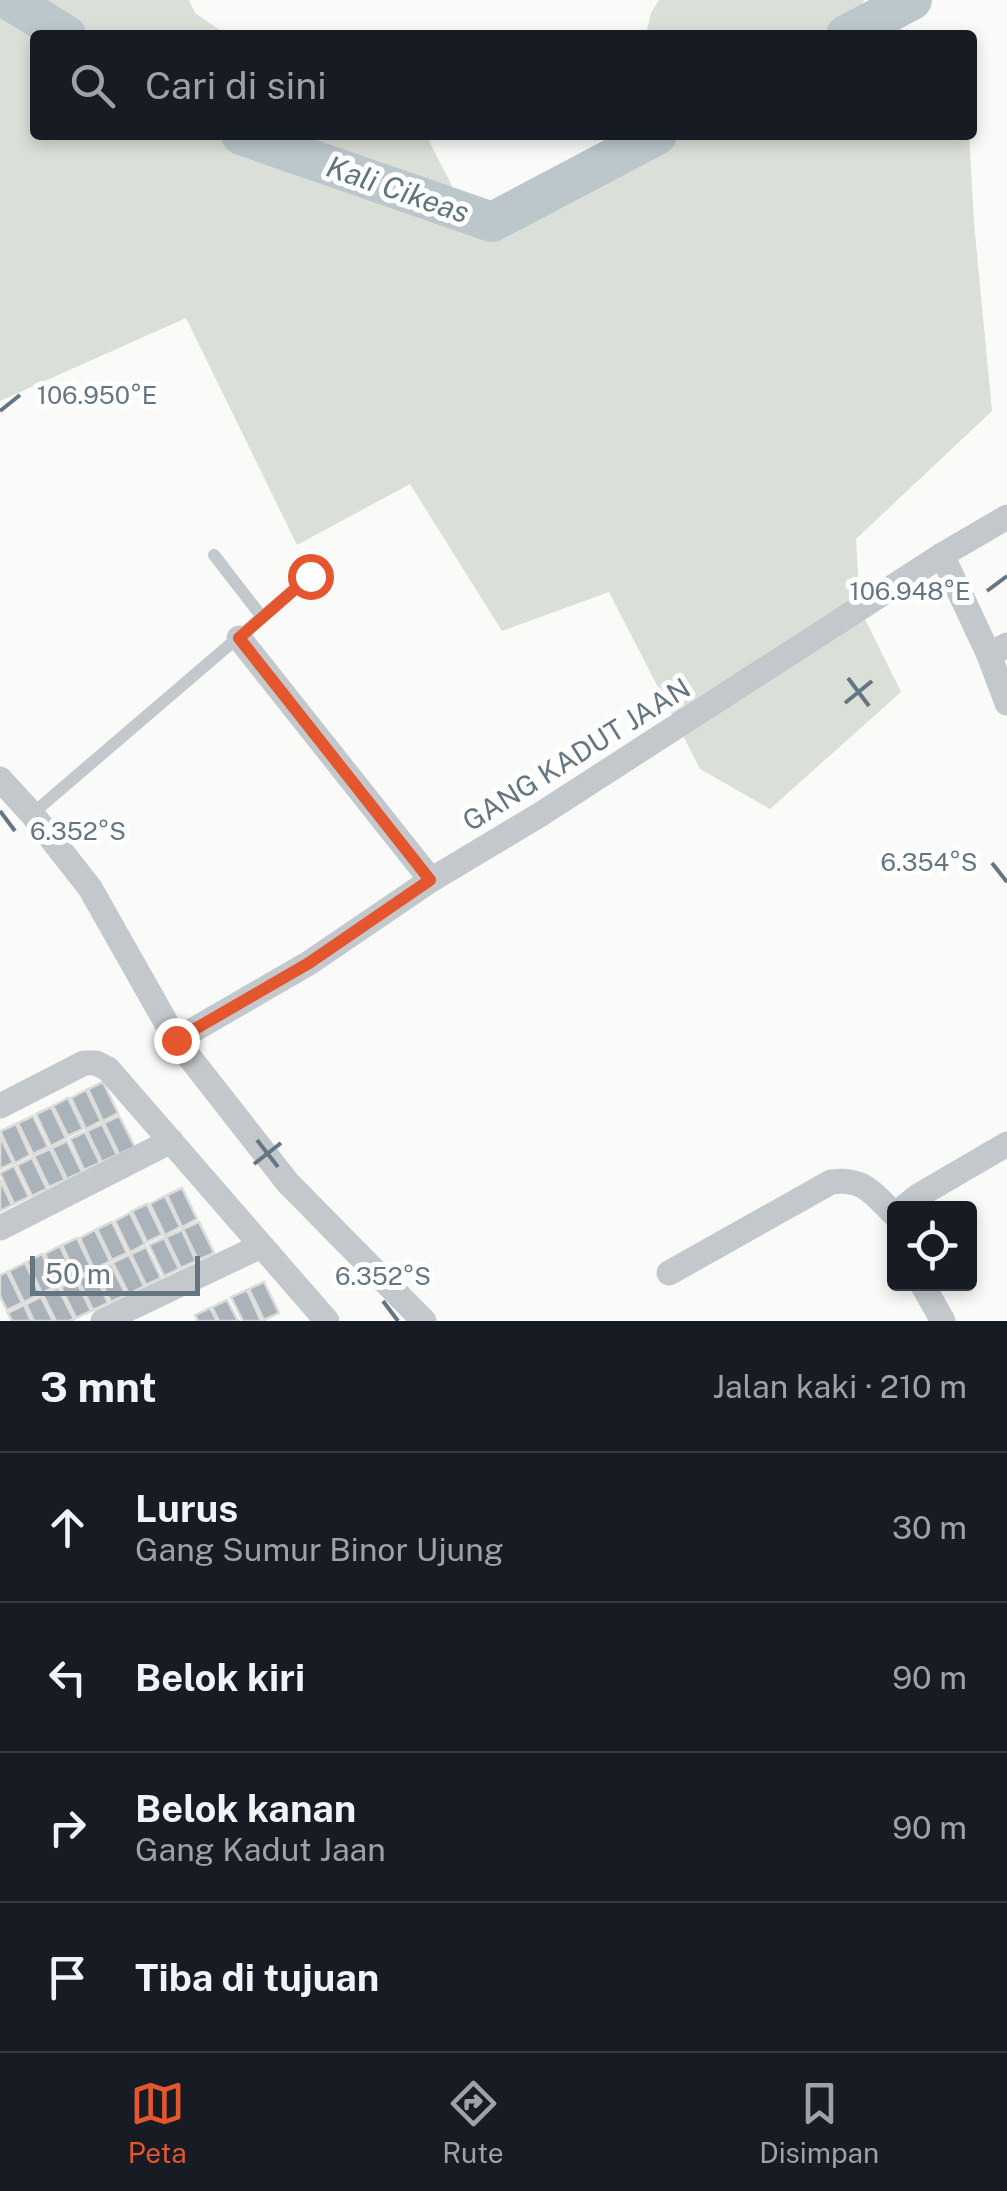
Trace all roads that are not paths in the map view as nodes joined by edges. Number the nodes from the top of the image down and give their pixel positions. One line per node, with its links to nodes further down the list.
1 (1007, 517): 3 (street, GANG KADUT JAAN)
2 (214, 555): 5 (lane)
3 (942, 555): 7 (street); 11 (street, GANG KADUT JAAN)
4 (310, 576): 5 (lane)
5 (262, 617): 6 (lane)
6 (239, 638): 10 (lane); 11 (street)
7 (998, 650): 8 (street)
8 (1007, 703)
9 (0, 779): 10 (street)
10 (32, 814): 12 (street)
11 (430, 880): 12 (street, GANG KADUT JAAN)
12 (176, 1040): 24 (street)
13 (0, 1106): 14 (street)
14 (171, 1141): 18 (street); 19 (street)
15 (1007, 1144): 16 (street)
16 (912, 1201)
17 (887, 1207): 20 (street)
18 (0, 1228)
19 (261, 1246): 22 (street); 23 (street)
20 (669, 1273)
21 (926, 1291): 25 (street)
22 (103, 1321)
23 (327, 1321)
24 (424, 1321)
25 (942, 1321)

